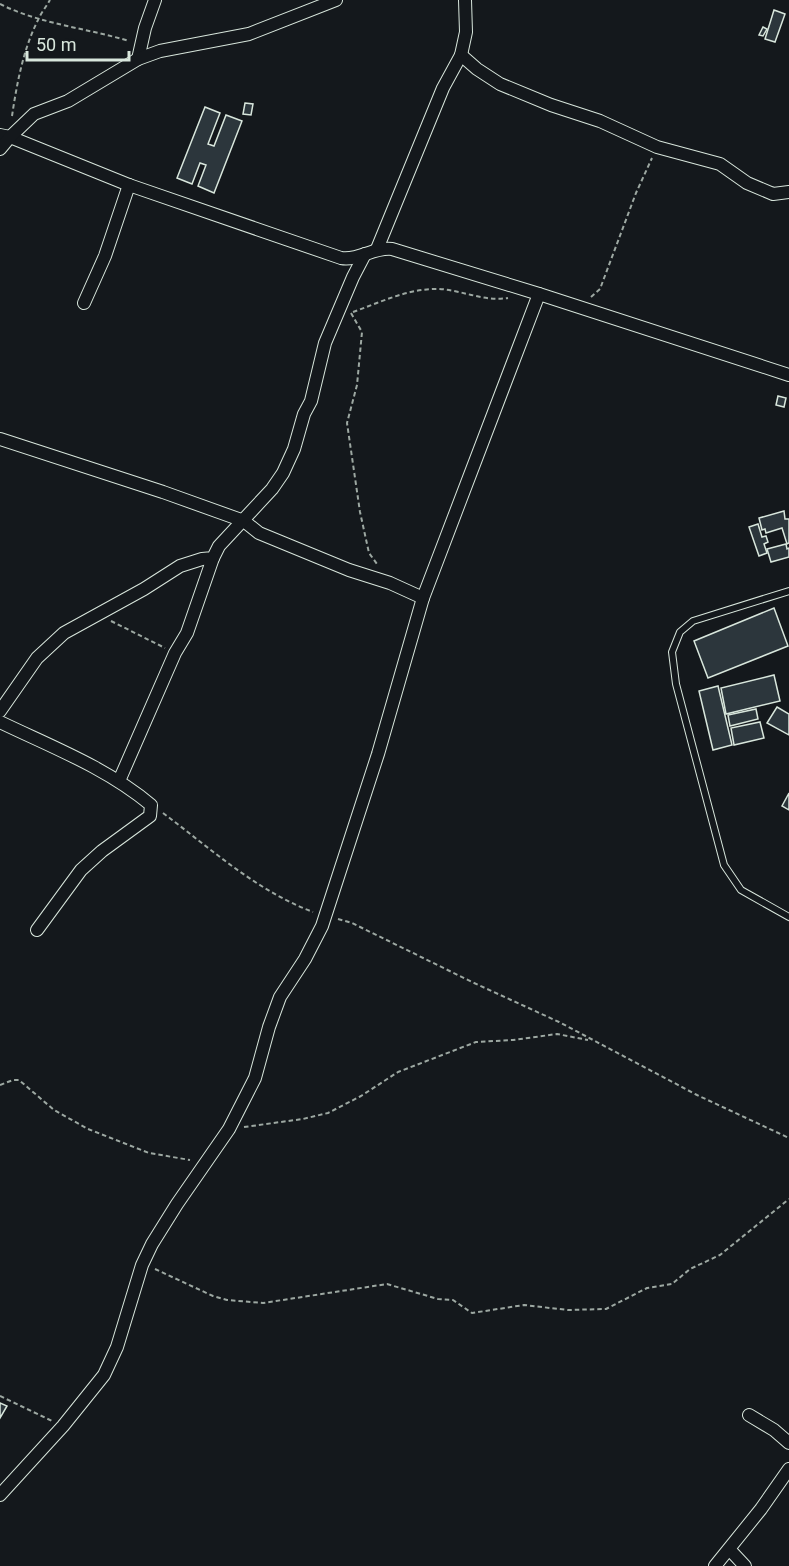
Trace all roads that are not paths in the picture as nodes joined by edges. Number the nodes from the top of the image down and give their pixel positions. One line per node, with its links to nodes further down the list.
1 (155, 0): 5 (street)
2 (336, 0): 5 (street)
3 (465, 0): 4 (street)
4 (462, 55): 9 (street); 10 (street)
5 (138, 59): 6 (street)
6 (5, 136): 7 (street); 8 (street)
7 (0, 149)
8 (129, 184): 10 (street); 12 (street)
9 (789, 192)
10 (371, 252): 11 (street); 15 (street)
11 (539, 294): 13 (street); 18 (street)
12 (84, 303)
13 (789, 375)
14 (0, 439): 15 (street)
15 (244, 521): 16 (street); 18 (street)
16 (213, 558): 19 (street); 21 (street)
17 (789, 591): 22 (lane)
18 (423, 598): 27 (street)
19 (0, 711)
20 (0, 722): 21 (street)
21 (119, 781): 23 (street)
22 (789, 917)
23 (38, 930)
24 (749, 1415): 25 (street)
25 (789, 1443)
26 (789, 1469): 28 (street)
27 (0, 1495)
28 (730, 1550): 29 (street); 30 (street)
29 (715, 1566)
30 (745, 1566)

